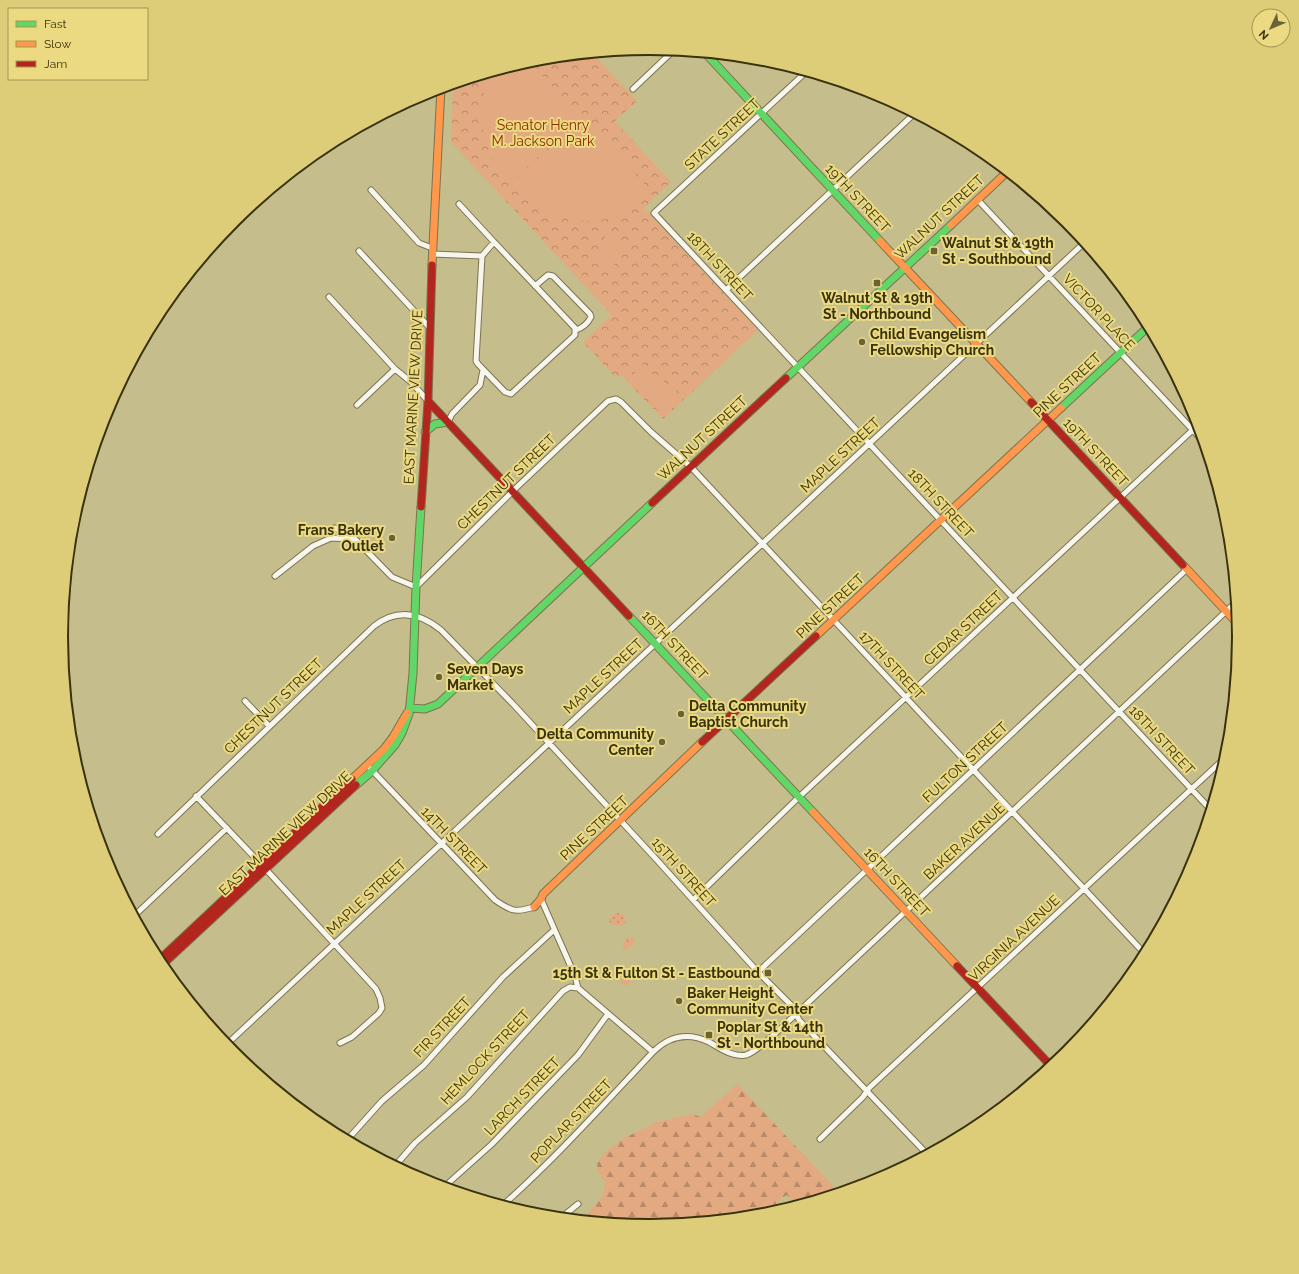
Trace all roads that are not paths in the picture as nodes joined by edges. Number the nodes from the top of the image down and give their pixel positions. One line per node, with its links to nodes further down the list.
1 (668, 55): 4 (street)
2 (710, 58): 6 (street, 19TH STREET)
3 (802, 76): 6 (street, STATE STREET)
4 (633, 89)
5 (441, 94): 17 (street, EAST MARINE VIEW DRIVE)
6 (762, 113): 10 (street, 19TH STREET); 13 (street, STATE STREET)
7 (911, 117): 10 (street)
8 (1004, 175): 11 (street, WALNUT STREET)
9 (371, 190): 17 (street)
10 (833, 190): 19 (street, 19TH STREET); 22 (street)
11 (977, 199): 19 (street, WALNUT STREET); 20 (street, VICTOR PLACE)
12 (459, 204): 14 (street)
13 (654, 213): 22 (street, 18TH STREET)
14 (494, 242): 18 (street); 21 (street)
15 (1081, 246): 20 (street, MAPLE STREET)
16 (359, 250): 24 (street)
17 (432, 251): 18 (street); 24 (street, EAST MARINE VIEW DRIVE)
18 (482, 256): 31 (street)
19 (905, 267): 27 (street, 19TH STREET); 29 (street, WALNUT STREET)
20 (1048, 276): 27 (street, MAPLE STREET); 28 (street, VICTOR PLACE)
21 (535, 286): 25 (street); 25 (street)
22 (726, 290): 29 (street, 18TH STREET)
23 (329, 297): 30 (street, 16TH STREET)
24 (429, 326): 33 (street, EAST MARINE VIEW DRIVE)
25 (576, 330): 31 (street)
26 (1144, 331): 28 (street, PINE STREET)
27 (977, 344): 35 (street, 19TH STREET); 39 (street, MAPLE STREET)
28 (1121, 353): 35 (street, PINE STREET); 37 (street, VICTOR PLACE)
29 (798, 367): 39 (street, 18TH STREET); 40 (street, WALNUT STREET)
30 (395, 369): 33 (street, 16TH STREET); 34 (street)
31 (483, 370): 36 (street)
32 (616, 399): 40 (street, 17TH STREET); 41 (street, CHESTNUT STREET)
33 (428, 401): 36 (street, 16TH STREET); 38 (street, EAST MARINE VIEW DRIVE)
34 (357, 405)
35 (1048, 420): 42 (street, 19TH STREET); 43 (street, PINE STREET)
36 (448, 422): 38 (street); 41 (street, 16TH STREET)
37 (1192, 430): 42 (street, CEDAR STREET)
38 (425, 432): 50 (street, EAST MARINE VIEW DRIVE)
39 (869, 444): 43 (street, 18TH STREET); 46 (street, MAPLE STREET)
40 (691, 467): 46 (street, 17TH STREET); 47 (street, WALNUT STREET)
41 (514, 491): 47 (street, 16TH STREET); 50 (street, CHESTNUT STREET)
42 (1120, 497): 48 (street, 19TH STREET); 51 (street, CEDAR STREET)
43 (941, 520): 51 (street, 18TH STREET); 56 (street, PINE STREET)
44 (335, 528): 45 (street)
45 (355, 539): 49 (street); 50 (street)
46 (763, 544): 56 (street, 17TH STREET); 57 (street, MAPLE STREET)
47 (584, 566): 57 (street, 16TH STREET); 58 (street, WALNUT STREET)
48 (1187, 569): 53 (street, 19TH STREET); 59 (street, FULTON STREET)
49 (275, 576)
50 (416, 587): 54 (street, EAST MARINE VIEW DRIVE)
51 (1013, 598): 59 (street, 18TH STREET); 60 (street, CEDAR STREET)
52 (1230, 607): 53 (street, BAKER AVENUE)
53 (1226, 611): 55 (street, 19TH STREET); 63 (street, BAKER AVENUE)
54 (416, 616): 58 (street, 15TH STREET); 62 (street, EAST MARINE VIEW DRIVE); 65 (street, CHESTNUT STREET)
55 (1231, 616)
56 (834, 620): 60 (street, 17TH STREET); 64 (street, PINE STREET)
57 (656, 643): 64 (street, 16TH STREET); 66 (street, MAPLE STREET)
58 (477, 668): 62 (street, WALNUT STREET); 66 (street, 15TH STREET)
59 (1081, 670): 63 (street, 18TH STREET); 69 (street, FULTON STREET)
60 (906, 698): 69 (street, 17TH STREET); 72 (street, CEDAR STREET)
61 (245, 701): 65 (street)
62 (410, 708): 68 (street, EAST MARINE VIEW DRIVE)
63 (1120, 712): 70 (street, 18TH STREET); 74 (street, BAKER AVENUE)
64 (727, 719): 72 (street, 16TH STREET); 75 (street, PINE STREET)
65 (269, 726): 71 (street, CHESTNUT STREET)
66 (549, 743): 75 (street, 15TH STREET); 78 (street, MAPLE STREET)
67 (1217, 765): 70 (street, VIRGINIA AVENUE)
68 (369, 768): 78 (street, 14TH STREET); 79 (street, EAST MARINE VIEW DRIVE)
69 (974, 770): 74 (street, 17TH STREET); 80 (street, FULTON STREET)
70 (1191, 789): 73 (street, 18TH STREET); 81 (street, VIRGINIA AVENUE)
71 (196, 796): 76 (street); 77 (street, CHESTNUT STREET)
72 (799, 796): 80 (street, 16TH STREET); 83 (street, CEDAR STREET)
73 (1207, 805)
74 (1012, 812): 81 (street, 17TH STREET); 85 (street, BAKER AVENUE)
75 (620, 821): 82 (street, PINE STREET); 83 (street, 15TH STREET)
76 (227, 828): 79 (street); 86 (street)
77 (158, 834)
78 (441, 844): 84 (street, 14TH STREET); 88 (street, MAPLE STREET)
79 (263, 867): 88 (street); 90 (street, EAST MARINE VIEW DRIVE); 91 (street, EAST MARINE VIEW DRIVE)
80 (868, 870): 85 (street, 16TH STREET); 92 (street, FULTON STREET)
81 (1084, 889): 89 (street, 17TH STREET); 94 (street, VIRGINIA AVENUE)
82 (541, 899): 84 (street, PINE STREET); 87 (street)
83 (693, 900): 92 (street, 15TH STREET)
84 (534, 908)
85 (906, 911): 94 (street, 16TH STREET); 96 (street, BAKER AVENUE)
86 (137, 913)
87 (554, 930): 93 (street); 102 (street, FIR STREET)
88 (334, 944): 97 (street, MAPLE STREET); 98 (street)
89 (1140, 949)
90 (163, 956)
91 (166, 961)
92 (758, 972): 96 (street, 15TH STREET)
93 (578, 988): 95 (street); 105 (street, HEMLOCK STREET)
94 (978, 988): 100 (street, 16TH STREET); 101 (street, VIRGINIA AVENUE)
95 (608, 1014): 99 (street); 106 (street, LARCH STREET)
96 (796, 1014): 99 (street, BAKER AVENUE); 101 (street, 15TH STREET)
97 (230, 1040)
98 (340, 1043)
99 (653, 1052): 107 (street, POPLAR STREET)
100 (1047, 1062)
101 (866, 1092): 103 (street, VIRGINIA AVENUE); 104 (street, 15TH STREET)
102 (350, 1136)
103 (820, 1139)
104 (923, 1150)
105 (399, 1162)
106 (448, 1183)
107 (507, 1201)
108 (578, 1204): 109 (street)
109 (567, 1213)

